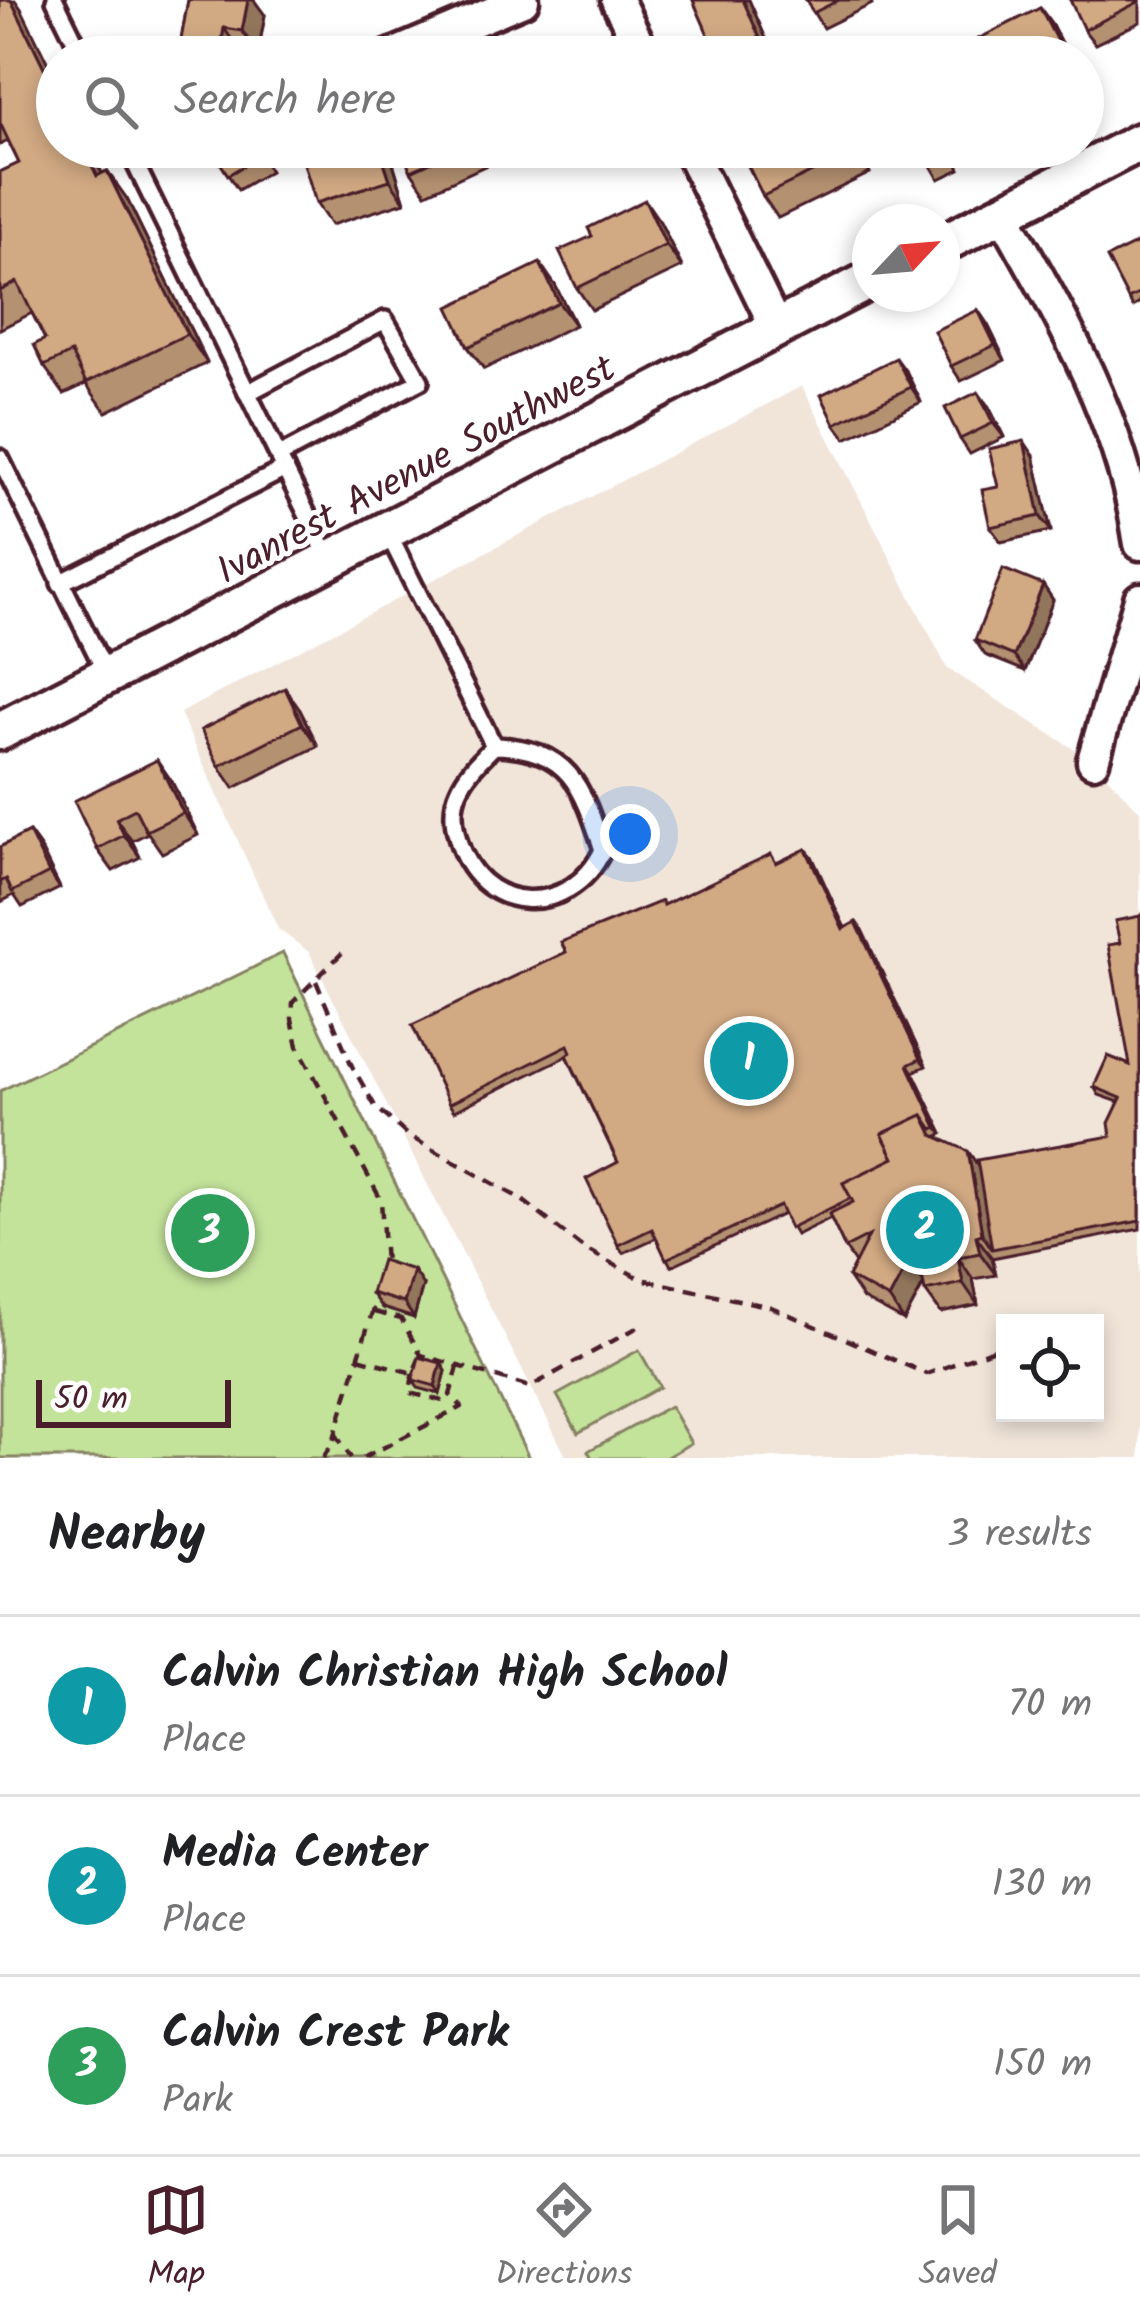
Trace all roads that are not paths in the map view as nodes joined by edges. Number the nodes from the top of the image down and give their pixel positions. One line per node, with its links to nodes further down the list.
1 (55, 0): 4 (lane)
2 (523, 0): 5 (street)
3 (617, 0): 6 (street)
4 (73, 36)
5 (438, 36)
6 (635, 36)
7 (1140, 142): 8 (street)
8 (1104, 161)
9 (137, 168): 16 (lane)
10 (698, 168): 15 (street)
11 (1091, 168): 12 (street)
12 (1003, 214): 13 (street); 20 (street)
13 (960, 235)
14 (852, 289): 15 (street, Ivanrest Avenue Southwest)
15 (776, 327): 19 (street, Ivanrest Avenue Southwest)
16 (247, 393): 18 (lane); 18 (lane)
17 (0, 458): 22 (lane)
18 (282, 462): 21 (lane); 22 (lane)
19 (387, 530): 21 (street, Ivanrest Avenue Southwest); 26 (lane)
20 (1140, 544)
21 (329, 560): 24 (street, Ivanrest Avenue Southwest)
22 (60, 583): 24 (lane)
23 (1140, 599): 27 (street)
24 (108, 675): 25 (street, Ivanrest Avenue Southwest)
25 (0, 731)
26 (494, 746): 26 (lane)
27 (1093, 760)

